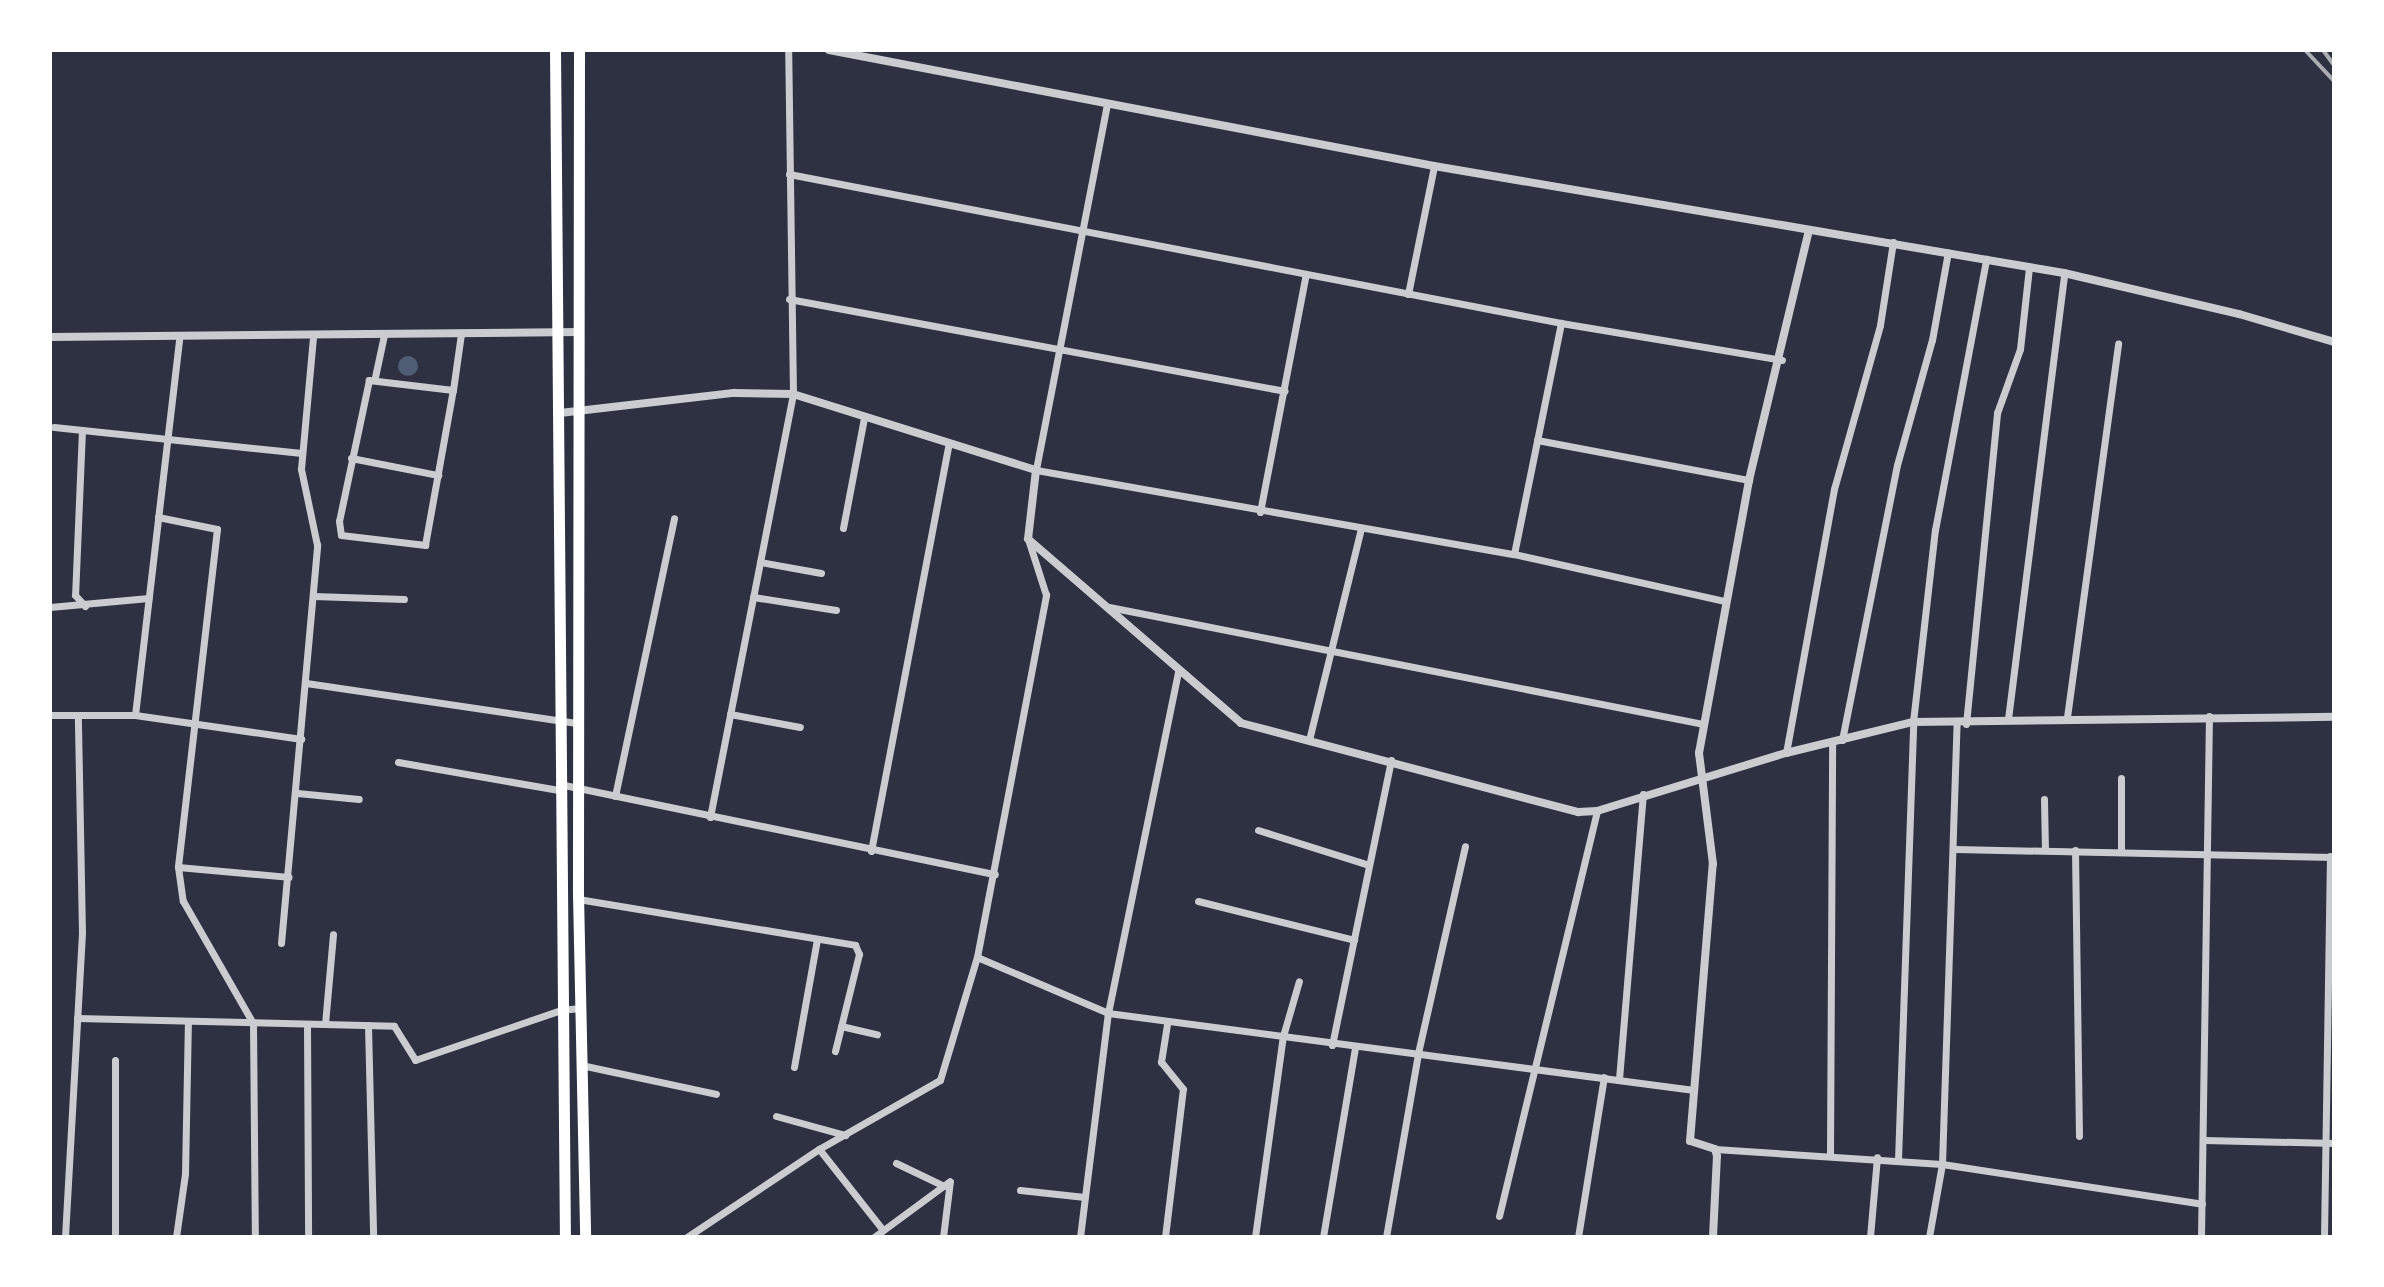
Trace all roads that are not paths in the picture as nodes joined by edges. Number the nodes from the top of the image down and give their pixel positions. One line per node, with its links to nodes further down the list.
1 (555, 50): 20 (main road)
2 (579, 50): 19 (main road)
3 (788, 50): 7 (street)
4 (829, 50): 5 (street)
5 (1107, 104): 6 (street); 8 (street)
6 (1434, 166): 9 (street); 16 (street)
7 (789, 174): 8 (street); 17 (street)
8 (1082, 231): 15 (street); 28 (street)
9 (1809, 231): 10 (street); 29 (street)
10 (1893, 242): 11 (street); 87 (street)
11 (1948, 252): 12 (street); 85 (street)
12 (1986, 259): 13 (street); 77 (street)
13 (2029, 267): 14 (street); 81 (street)
14 (2064, 273): 26 (street); 75 (street)
15 (1306, 274): 16 (street); 32 (street)
16 (1408, 294): 18 (street)
17 (789, 299): 28 (street); 33 (street)
18 (1561, 323): 29 (street); 40 (street)
19 (579, 332): 20 (street); 34 (main road)
20 (560, 333): 21 (street); 35 (main road)
21 (461, 334): 22 (street); 31 (street)
22 (384, 335): 23 (street); 30 (street)
23 (313, 336): 25 (street); 42 (street)
24 (50, 337): 25 (street)
25 (179, 338): 39 (street)
26 (2334, 342)
27 (2118, 343): 73 (street)
28 (1059, 351): 32 (street); 44 (street)
29 (1782, 360): 46 (street)
30 (375, 377): 31 (street); 43 (street)
31 (453, 390): 45 (street)
32 (1285, 391): 47 (street)
33 (793, 394): 34 (street); 36 (street); 54 (street)
34 (579, 412): 35 (street); 79 (main road)
35 (560, 413): 76 (main road)
36 (864, 418): 41 (street); 50 (street)
37 (54, 427): 38 (street)
38 (82, 430): 39 (street); 61 (street)
39 (168, 437): 42 (street); 48 (street)
40 (1537, 440): 46 (street); 53 (street)
41 (948, 447): 44 (street); 108 (street)
42 (302, 453): 56 (street)
43 (351, 458): 45 (street); 45 (street)
44 (1036, 470): 47 (street); 52 (street)
45 (438, 475)
46 (1749, 480): 60 (street)
47 (1260, 512): 51 (street)
48 (158, 517): 58 (street); 78 (street)
49 (674, 518): 96 (street)
50 (843, 528)
51 (1361, 529): 53 (street); 65 (street)
52 (1028, 539): 62 (street); 112 (street)
53 (1514, 554): 60 (street)
54 (760, 562): 55 (street); 57 (street)
55 (821, 573)
56 (313, 596): 59 (street); 67 (street)
57 (753, 597): 64 (street); 68 (street)
58 (149, 598): 61 (street); 71 (street)
59 (404, 599)
60 (1724, 601): 80 (street)
61 (85, 606): 63 (street)
62 (1103, 606): 65 (street); 66 (street)
63 (50, 607)
64 (836, 610)
65 (1331, 650): 80 (street); 84 (street)
66 (1178, 672): 84 (street); 124 (street)
67 (306, 683): 76 (street); 83 (street)
68 (730, 714): 82 (street); 100 (street)
69 (50, 715): 70 (street)
70 (78, 715): 71 (street); 125 (street)
71 (135, 715): 78 (street)
72 (2209, 716): 73 (street); 74 (street); 107 (street)
73 (2067, 717): 75 (street)
74 (2334, 717)
75 (2008, 719): 81 (street)
76 (559, 720): 79 (street); 92 (main road)
77 (1913, 722): 81 (street); 85 (street); 157 (street)
78 (192, 723): 83 (street); 111 (street)
79 (578, 723): 93 (main road)
80 (1703, 724): 91 (street)
81 (1962, 724): 103 (street)
82 (800, 727)
83 (301, 739): 94 (street)
84 (1309, 740): 88 (street)
85 (1842, 740): 86 (street)
86 (1832, 742): 87 (street); 155 (street)
87 (1786, 753): 91 (street)
88 (1391, 760): 99 (street); 110 (street)
89 (398, 762): 92 (street)
90 (2121, 778): 106 (street)
91 (1704, 782): 95 (street); 145 (street)
92 (559, 787): 93 (street); 123 (main road)
93 (578, 788): 96 (street); 114 (main road)
94 (297, 793): 97 (street); 113 (street)
95 (1644, 794): 99 (street); 144 (street)
96 (615, 796): 100 (street)
97 (359, 799)
98 (2044, 799): 104 (street)
99 (1597, 811): 142 (street)
100 (710, 817): 108 (street)
101 (1258, 830): 110 (street)
102 (1465, 846): 138 (street)
103 (1955, 849): 104 (street); 159 (street)
104 (2045, 850): 105 (street)
105 (2075, 850): 106 (street); 149 (street)
106 (2121, 850): 107 (street)
107 (2208, 850): 109 (street); 150 (street)
108 (871, 851): 112 (street)
109 (2332, 856): 151 (street)
110 (1369, 865): 118 (street)
111 (178, 867): 113 (street); 127 (street)
112 (995, 874): 120 (street)
113 (289, 877): 119 (street)
114 (578, 899): 117 (street); 122 (main road)
115 (1198, 901): 118 (street)
116 (333, 934): 130 (street)
117 (817, 939): 132 (street); 141 (street)
118 (1354, 940): 135 (street)
119 (281, 943)
120 (977, 957): 124 (street); 148 (street)
121 (1299, 981): 134 (street)
122 (580, 1008): 123 (street); 140 (main road)
123 (561, 1010): 131 (street); 172 (main road)
124 (1108, 1013): 128 (street); 162 (street)
125 (77, 1018): 126 (street); 166 (street)
126 (188, 1021): 127 (street); 168 (street)
127 (253, 1023): 129 (street); 169 (street)
128 (1167, 1023): 134 (street); 178 (street)
129 (307, 1024): 130 (street); 170 (street)
130 (325, 1024): 131 (street)
131 (368, 1025): 171 (street)
132 (841, 1026): 133 (street); 137 (street)
133 (877, 1034)
134 (1283, 1036): 135 (street); 179 (street)
135 (1332, 1045): 136 (street)
136 (1355, 1048): 138 (street); 180 (street)
137 (835, 1051)
138 (1418, 1053): 142 (street); 181 (street)
139 (115, 1060): 167 (street)
140 (581, 1065): 146 (street); 173 (main road)
141 (794, 1067)
142 (1537, 1072): 143 (street); 164 (street)
143 (1604, 1077): 144 (street); 182 (street)
144 (1619, 1079): 145 (street)
145 (1694, 1090): 154 (street)
146 (716, 1094)
147 (776, 1116): 148 (street)
148 (845, 1135): 153 (street)
149 (2079, 1136)
150 (2204, 1140): 151 (street); 163 (street)
151 (2325, 1143): 152 (street); 187 (street)
152 (2334, 1143)
153 (819, 1149): 165 (street); 174 (street)
154 (1715, 1149): 155 (street); 183 (street)
155 (1830, 1155): 156 (street)
156 (1877, 1157): 157 (street); 184 (street)
157 (1898, 1160): 159 (street)
158 (896, 1163): 160 (street)
159 (1942, 1164): 163 (street); 185 (street)
160 (947, 1184): 165 (street); 176 (street)
161 (1020, 1190): 162 (street)
162 (1085, 1197): 177 (street)
163 (2202, 1204): 186 (street)
164 (1499, 1216)
165 (883, 1230): 175 (street)
166 (65, 1237)
167 (115, 1237)
168 (176, 1237)
169 (255, 1237)
170 (308, 1237)
171 (373, 1237)
172 (565, 1237)
173 (585, 1237)
174 (687, 1237)
175 (874, 1237)
176 (943, 1237)
177 (1080, 1237)
178 (1165, 1237)
179 (1255, 1237)
180 (1323, 1237)
181 (1386, 1237)
182 (1578, 1237)
183 (1713, 1237)
184 (1870, 1237)
185 (1929, 1237)
186 (2201, 1237)
187 (2324, 1237)

